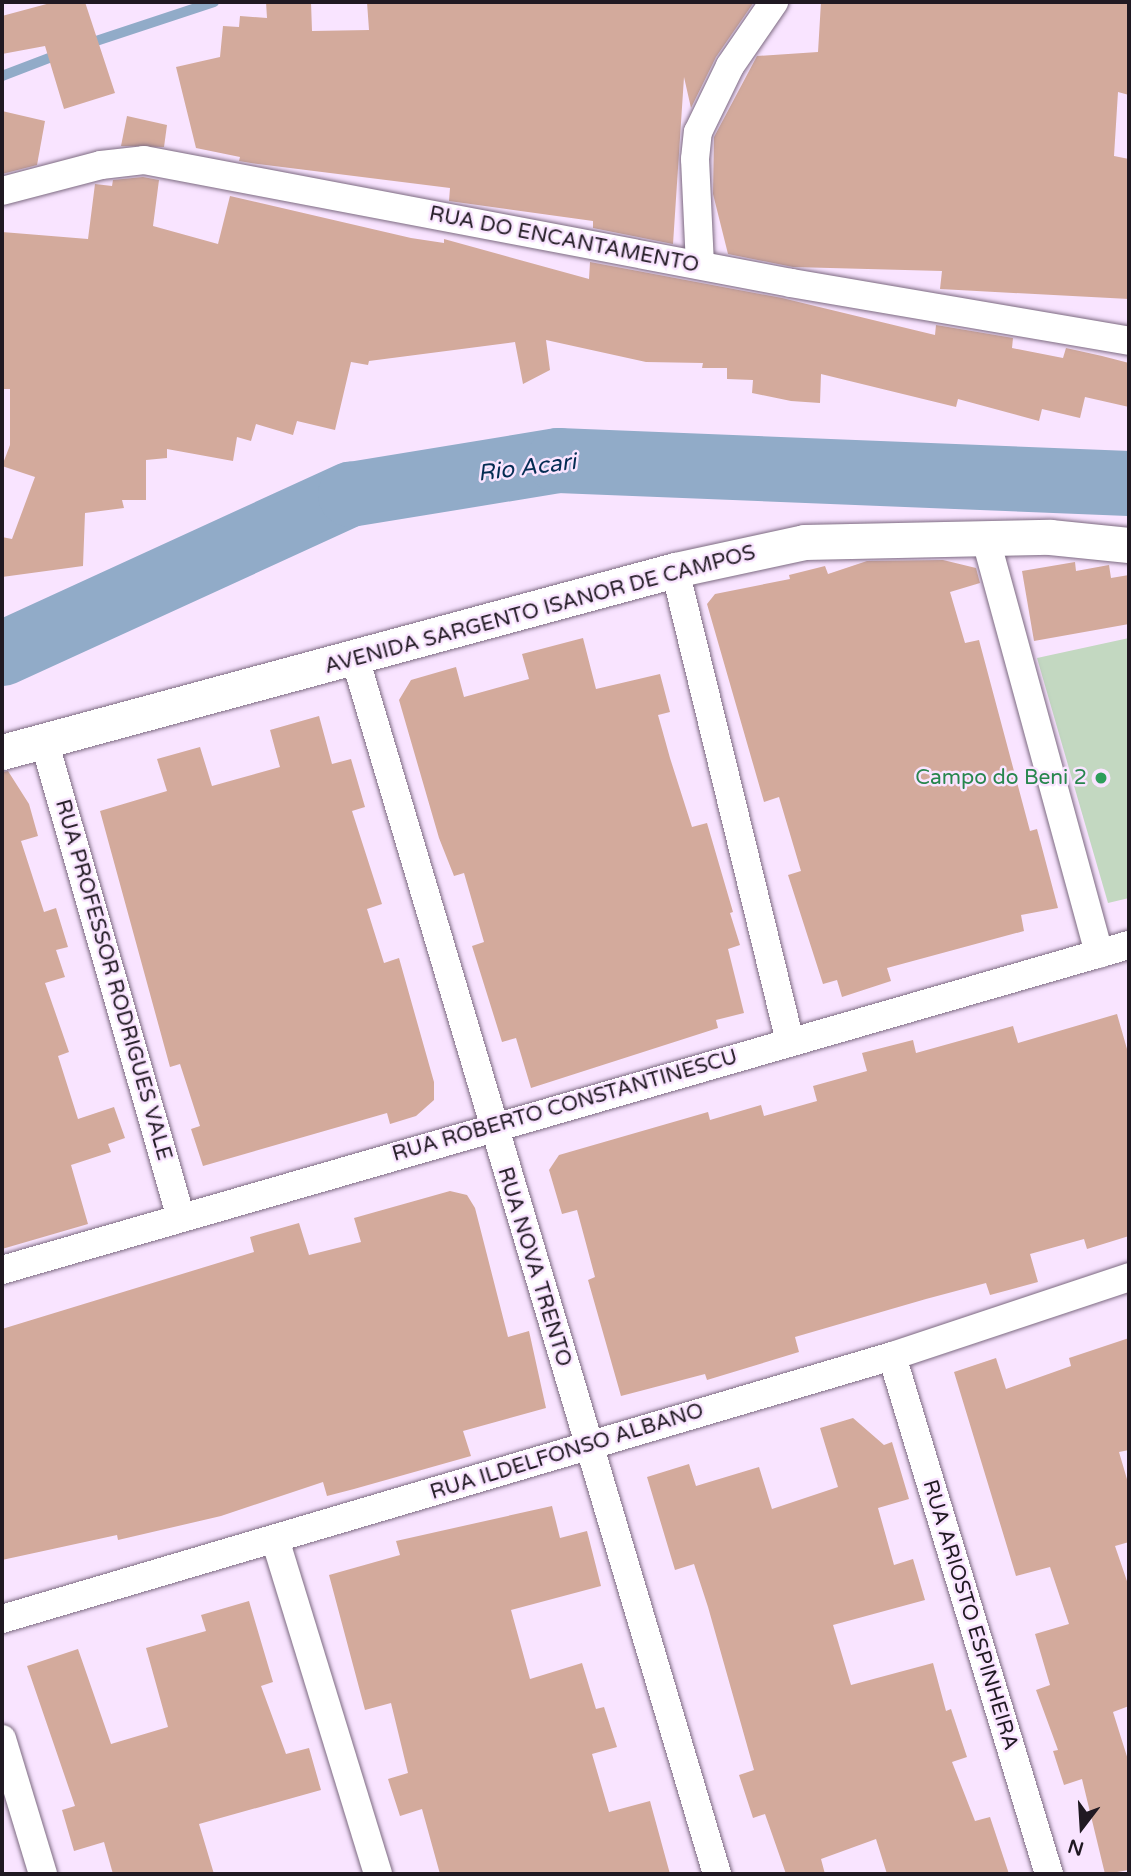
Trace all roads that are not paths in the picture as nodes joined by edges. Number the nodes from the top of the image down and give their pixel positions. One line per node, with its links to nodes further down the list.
1 (774, 2): 3 (street)
2 (2, 191): 3 (street, RUA DO ENCANTAMENTO)
3 (699, 265): 4 (street, RUA DO ENCANTAMENTO)
4 (1129, 341)
5 (986, 540): 6 (street, AVENIDA SARGENTO ISANOR DE CAMPOS); 7 (street, AVENIDA SARGENTO ISANOR DE CAMPOS); 12 (street)
6 (1129, 545)
7 (675, 570): 8 (street, AVENIDA SARGENTO ISANOR DE CAMPOS); 13 (street)
8 (355, 658): 9 (street, AVENIDA SARGENTO ISANOR DE CAMPOS); 14 (street, RUA NOVA TRENTO)
9 (45, 744): 10 (street, AVENIDA SARGENTO ISANOR DE CAMPOS); 15 (street, RUA PROFESSOR RODRIGUES VALE)
10 (2, 752)
11 (1129, 945): 12 (street, RUA ROBERTO CONSTANTINESCU)
12 (1098, 954): 13 (street, RUA ROBERTO CONSTANTINESCU)
13 (790, 1041): 14 (street, RUA ROBERTO CONSTANTINESCU)
14 (492, 1126): 15 (street, RUA ROBERTO CONSTANTINESCU); 19 (street, RUA NOVA TRENTO)
15 (181, 1217): 16 (street, RUA ROBERTO CONSTANTINESCU)
16 (2, 1270)
17 (1129, 1277): 18 (street, RUA ILDELFONSO ALBANO)
18 (891, 1356): 19 (street, RUA ILDELFONSO ALBANO); 26 (street, RUA ARIOSTO ESPINHEIRA)
19 (588, 1446): 20 (street, RUA ILDELFONSO ALBANO); 25 (street, RUA NOVA TRENTO)
20 (275, 1539): 21 (street, RUA ILDELFONSO ALBANO); 24 (street)
21 (2, 1619)
22 (2, 1739): 23 (street)
23 (43, 1874)
24 (378, 1874)
25 (716, 1874)
26 (1049, 1874)

